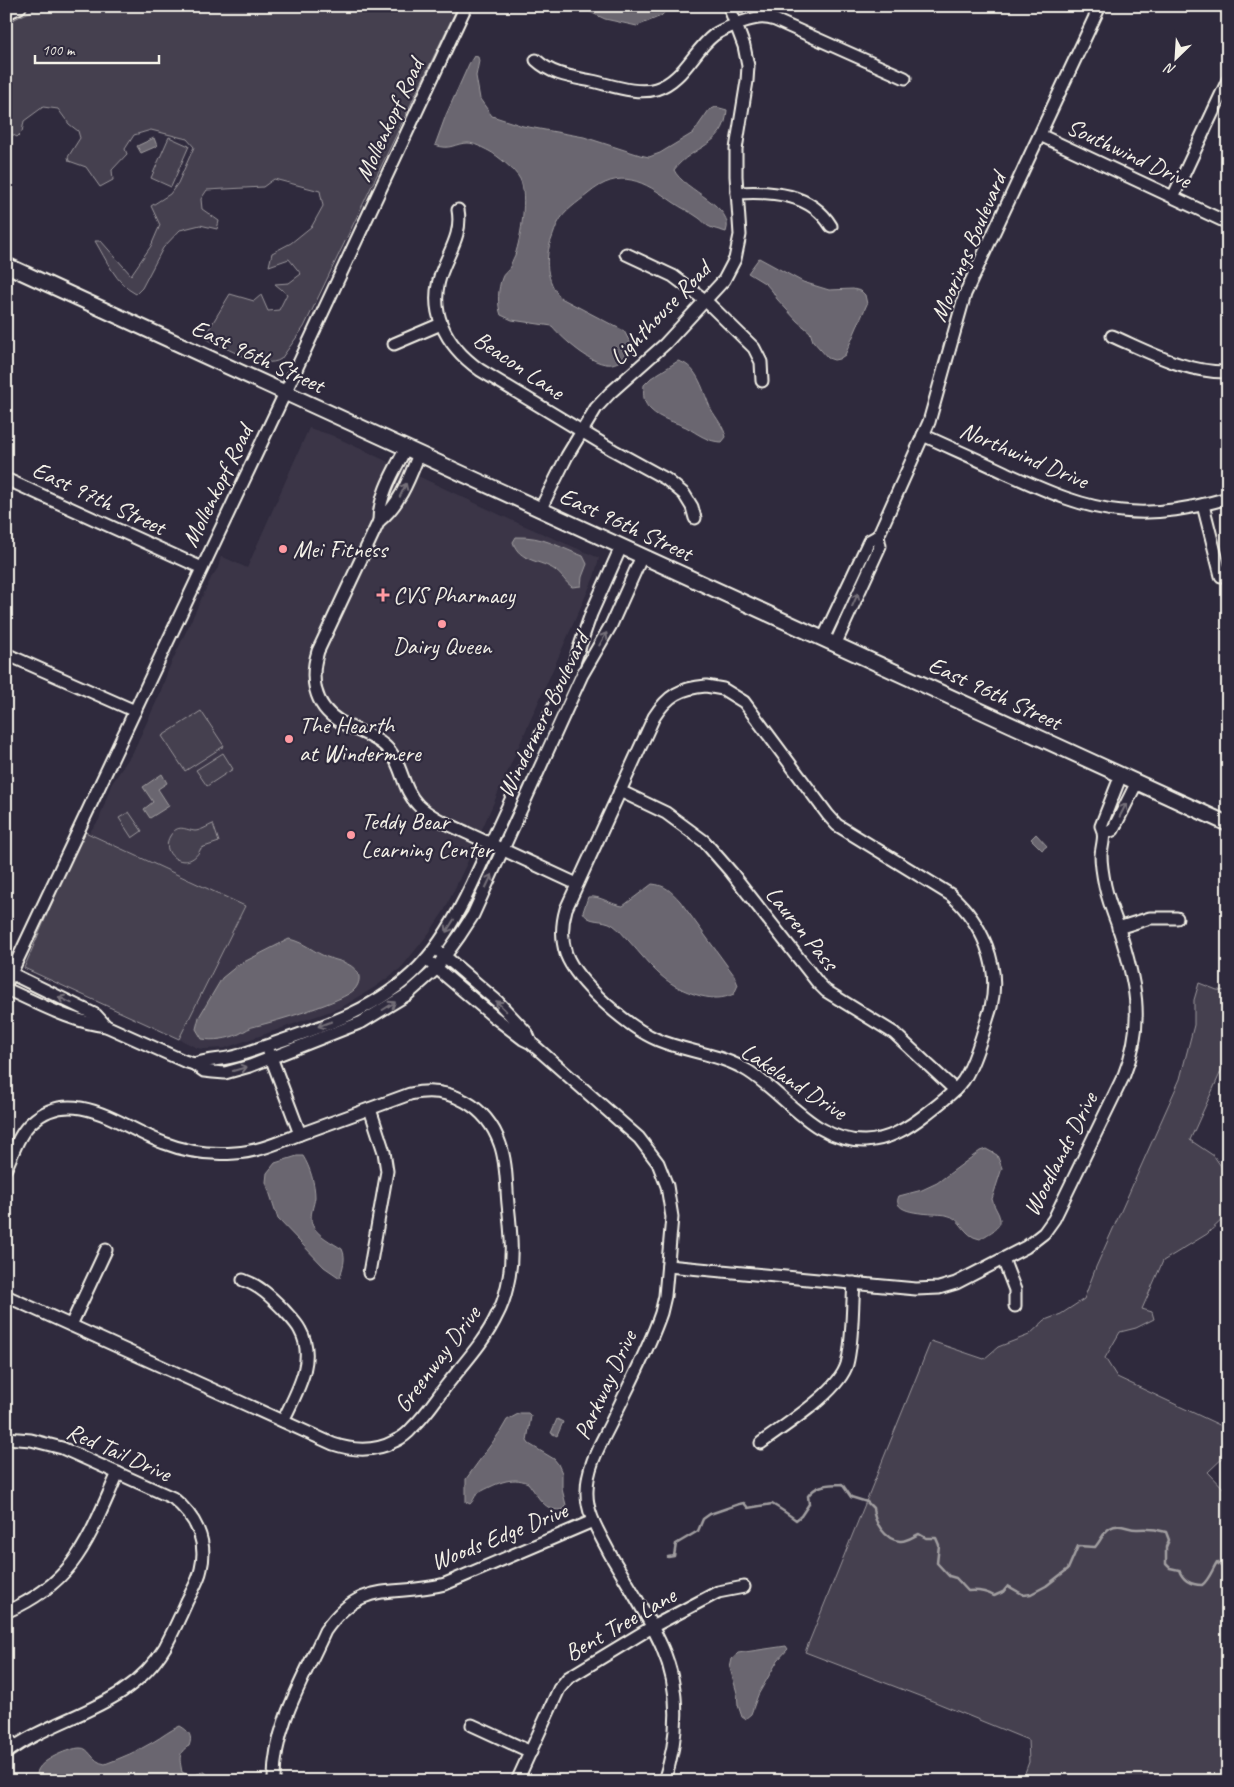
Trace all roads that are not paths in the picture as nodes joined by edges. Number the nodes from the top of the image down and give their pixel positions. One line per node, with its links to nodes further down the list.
1 (19, 6): 5 (main road)
2 (466, 6): 24 (street, Mollenkopf Road)
3 (728, 6): 6 (street, Lighthouse Road)
4 (1100, 6): 10 (street, Moorings Boulevard)
5 (6, 12)
6 (736, 24): 7 (street); 8 (street); 11 (street, Lighthouse Road)
7 (536, 60)
8 (905, 78)
9 (1228, 80): 12 (street)
10 (1040, 135): 12 (street, Southwind Drive); 26 (street, Moorings Boulevard)
11 (737, 193): 15 (street); 18 (street, Lighthouse Road)
12 (1172, 197): 14 (street, Southwind Drive)
13 (458, 210): 19 (street, Beacon Lane)
14 (1228, 223)
15 (831, 226)
16 (626, 254): 18 (street)
17 (6, 265): 24 (main road, East 96th Street)
18 (706, 301): 23 (street); 25 (street, Lighthouse Road)
19 (441, 324): 21 (street); 25 (street, Beacon Lane)
20 (1112, 336): 22 (street)
21 (394, 344)
22 (1228, 372)
23 (762, 381)
24 (286, 393): 27 (main road, East 96th Street); 37 (street, Mollenkopf Road)
25 (582, 431): 32 (street, Lighthouse Road); 33 (street, Beacon Lane)
26 (923, 435): 31 (street, Northwind Drive); 39 (street, Moorings Boulevard)
27 (406, 448): 28 (main road, East 96th Street); 34 (street)
28 (419, 454): 32 (main road, East 96th Street); 34 (street, one-way to 28)
29 (6, 479): 37 (street, East 97th Street)
30 (1228, 498): 31 (street, Northwind Drive)
31 (1203, 505): 38 (street)
32 (540, 510): 35 (main road, East 96th Street)
33 (696, 518)
34 (379, 521): 47 (street)
35 (621, 547): 36 (main road, East 96th Street); 47 (street, Windermere Boulevard)
36 (642, 556): 39 (main road, East 96th Street); 48 (street, Windermere Boulevard, one-way to 36)
37 (202, 568): 41 (street, Mollenkopf Road)
38 (1221, 576)
39 (829, 642): 42 (main road, East 96th Street)
40 (6, 654): 41 (street)
41 (135, 711): 56 (street, Mollenkopf Road)
42 (1121, 775): 43 (main road, East 96th Street); 46 (street, Woodlands Drive)
43 (1137, 782): 45 (main road, East 96th Street); 46 (street, one-way to 43)
44 (620, 791): 49 (street, Lakeland Drive); 63 (street, Lauren Pass); 63 (street, Lakeland Drive)
45 (1228, 824)
46 (1104, 834): 51 (street, Woodlands Drive)
47 (491, 844): 48 (street); 52 (street, Windermere Boulevard, one-way to 52)
48 (503, 850): 49 (street); 53 (street, Windermere Boulevard, one-way to 48)
49 (577, 884): 63 (street, Lakeland Drive)
50 (1177, 918): 51 (street)
51 (1118, 928): 68 (street, Woodlands Drive)
52 (435, 948): 53 (street, Parkway Drive); 54 (street, Windermere Boulevard)
53 (446, 956): 55 (street, Windermere Boulevard); 59 (street, Parkway Drive, one-way to 53)
54 (426, 959): 55 (street, Parkway Drive); 60 (street, Windermere Boulevard, one-way to 60)
55 (436, 967): 59 (street, Parkway Drive); 61 (street, Windermere Boulevard, one-way to 55)
56 (8, 976): 58 (street, Windermere Boulevard, one-way to 56)
57 (6, 989): 58 (street, Windermere Boulevard)
58 (106, 1026): 62 (street, Windermere Boulevard)
59 (531, 1043): 69 (street, Parkway Drive)
60 (267, 1045): 61 (street); 62 (street, Windermere Boulevard)
61 (272, 1057): 62 (street, Windermere Boulevard, one-way to 61); 65 (street)
62 (194, 1064)
63 (955, 1090)
64 (370, 1109): 65 (street, Greenway Drive); 70 (street); 76 (street, Greenway Drive)
65 (300, 1134): 66 (street, Greenway Drive)
66 (6, 1168)
67 (106, 1250): 75 (street)
68 (1003, 1259): 72 (street, Woodlands Drive); 74 (street)
69 (668, 1266): 72 (street, Woodlands Drive); 80 (street, Parkway Drive)
70 (369, 1273)
71 (243, 1280): 76 (street)
72 (854, 1283): 78 (street)
73 (6, 1296): 75 (street, Greenway Drive)
74 (1014, 1306)
75 (71, 1325): 76 (street, Greenway Drive)
76 (283, 1421)
77 (6, 1438): 79 (street, Red Tail Drive)
78 (761, 1443)
79 (118, 1474): 82 (street); 86 (street, Red Tail Drive)
80 (593, 1521): 83 (street, Parkway Drive); 88 (street, Woods Edge Drive)
81 (744, 1587): 83 (street, Bent Tree Lane)
82 (6, 1612)
83 (652, 1627): 87 (street, Bent Tree Lane); 90 (street, Parkway Drive)
84 (472, 1724): 87 (street)
85 (6, 1737): 86 (street)
86 (11, 1750)
87 (531, 1752): 89 (street, Bent Tree Lane)
88 (274, 1781)
89 (517, 1781)
90 (664, 1781)

